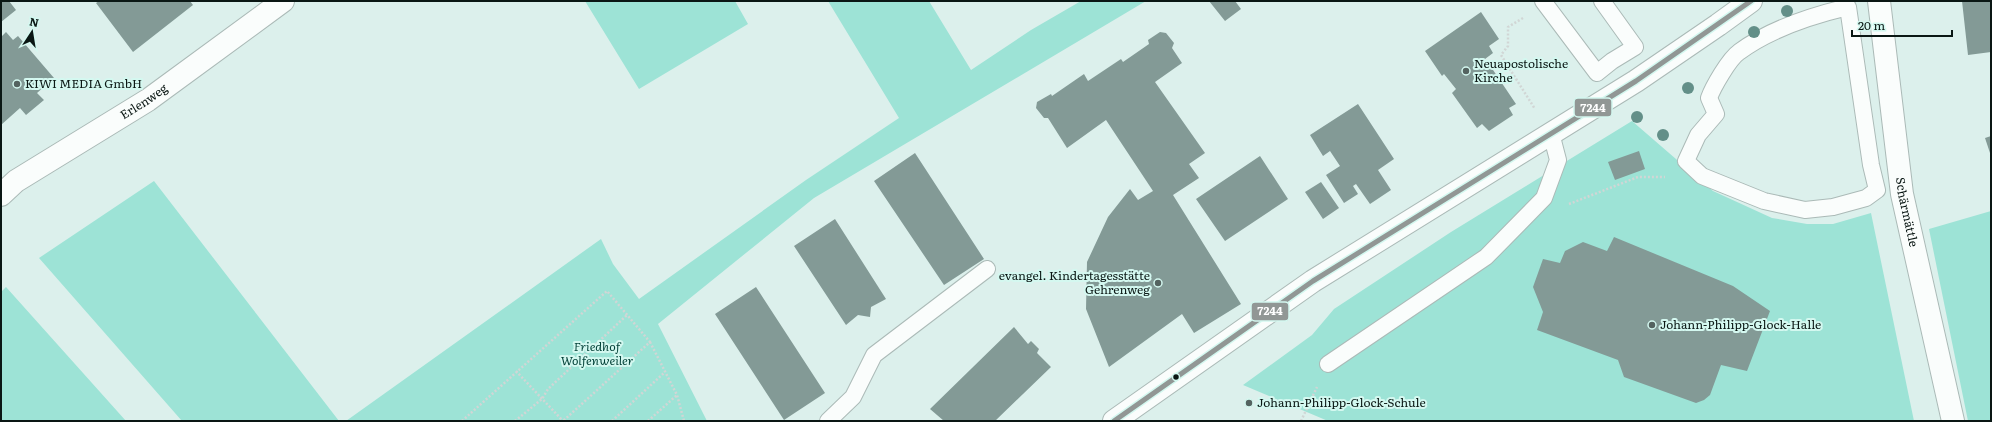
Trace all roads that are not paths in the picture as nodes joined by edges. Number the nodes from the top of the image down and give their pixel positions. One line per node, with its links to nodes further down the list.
1 (283, 1): 8 (street, Erlenweg)
2 (1602, 1): 5 (lane)
3 (1751, 1): 6 (street)
4 (1879, 1): 13 (street, Schärmättle)
5 (1545, 3)
6 (1551, 133): 10 (lane); 12 (street)
7 (1702, 176): 7 (lane)
8 (1, 195)
9 (988, 269): 11 (lane)
10 (1328, 364)
11 (828, 421)
12 (1114, 421)
13 (1953, 421)

